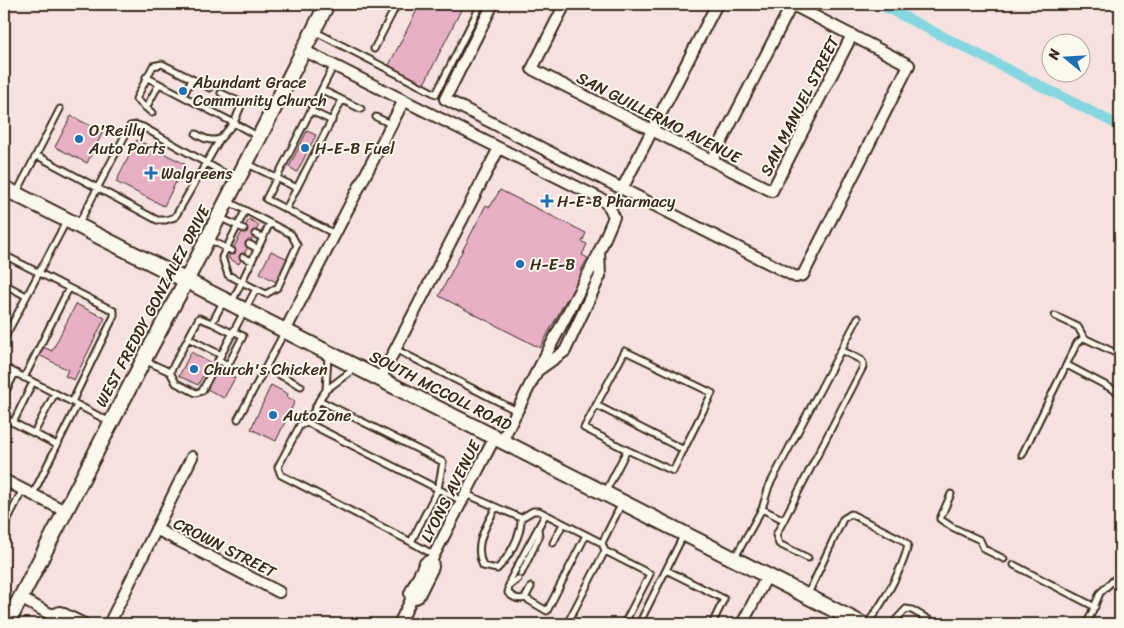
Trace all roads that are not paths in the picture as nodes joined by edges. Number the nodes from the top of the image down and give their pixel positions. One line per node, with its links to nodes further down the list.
1 (327, 4): 8 (main road, WEST FREDDY GONZALEZ DRIVE)
2 (397, 4): 10 (lane)
3 (481, 4): 20 (lane)
4 (493, 4): 20 (street)
5 (565, 4): 32 (street, SAN GUILLERMO AVENUE)
6 (717, 4): 32 (street)
7 (792, 4): 9 (street); 42 (street)
8 (313, 31): 11 (main road, WEST FREDDY GONZALEZ DRIVE); 20 (lane)
9 (852, 35): 51 (street); 53 (street, SAN MANUEL STREET)
10 (374, 49)
11 (303, 50): 12 (street, LYONS AVENUE); 34 (main road, WEST FREDDY GONZALEZ DRIVE)
12 (334, 65): 17 (lane); 22 (street, LYONS AVENUE)
13 (146, 77): 14 (lane); 15 (lane); 23 (lane)
14 (192, 79): 16 (lane); 19 (lane)
15 (159, 84): 19 (lane); 23 (lane)
16 (210, 88)
17 (322, 90): 21 (lane); 26 (lane)
18 (221, 93): 30 (lane)
19 (183, 96): 30 (lane)
20 (440, 96): 51 (street)
21 (342, 100): 25 (lane); 29 (lane)
22 (404, 100): 31 (street); 38 (street, LYONS AVENUE)
23 (146, 108): 27 (lane)
24 (60, 109): 40 (lane)
25 (361, 109)
26 (311, 111): 29 (lane); 47 (lane)
27 (152, 113)
28 (376, 117): 31 (lane)
29 (332, 121): 37 (lane)
30 (234, 123): 34 (lane); 35 (lane)
31 (391, 124): 63 (street)
32 (653, 130): 42 (street, SAN GUILLERMO AVENUE); 51 (street)
33 (196, 134): 35 (lane)
34 (259, 137): 44 (main road, WEST FREDDY GONZALEZ DRIVE)
35 (220, 139): 43 (lane)
36 (312, 144): 37 (lane)
37 (318, 147): 41 (lane)
38 (499, 148): 69 (street, LYONS AVENUE); 90 (street)
39 (307, 153): 41 (lane)
40 (36, 156): 49 (lane); 52 (lane)
41 (313, 156): 46 (lane)
42 (712, 160): 53 (street, SAN GUILLERMO AVENUE)
43 (205, 163): 48 (lane); 49 (lane); 49 (lane)
44 (246, 163): 47 (lane); 48 (main road, WEST FREDDY GONZALEZ DRIVE)
45 (302, 163): 46 (lane)
46 (308, 166): 50 (lane)
47 (277, 178): 50 (lane); 55 (lane)
48 (237, 180): 54 (main road, WEST FREDDY GONZALEZ DRIVE)
49 (97, 188): 58 (lane)
50 (297, 188): 55 (lane)
51 (622, 189)
52 (10, 191): 58 (main road, SOUTH MCCOLL ROAD)
53 (772, 191)
54 (227, 201): 56 (lane); 57 (main road, WEST FREDDY GONZALEZ DRIVE)
55 (286, 209): 63 (lane)
56 (245, 211): 59 (lane); 60 (lane)
57 (219, 216): 60 (lane); 64 (main road, WEST FREDDY GONZALEZ DRIVE)
58 (72, 223): 73 (lane); 74 (main road, SOUTH MCCOLL ROAD)
59 (270, 223): 65 (lane); 78 (lane)
60 (238, 226): 61 (lane); 68 (lane)
61 (244, 229)
62 (254, 234): 65 (lane)
63 (335, 234): 85 (street)
64 (208, 238): 68 (lane); 74 (main road, WEST FREDDY GONZALEZ DRIVE)
65 (263, 238): 67 (lane)
66 (249, 244): 67 (lane)
67 (258, 249): 72 (lane)
68 (229, 250): 75 (lane)
69 (599, 252): 100 (street, LYONS AVENUE); 100 (street)
70 (4, 255): 73 (lane)
71 (243, 257): 72 (lane)
72 (252, 261): 75 (lane)
73 (39, 273): 77 (lane); 79 (lane)
74 (186, 280): 80 (main road, SOUTH MCCOLL ROAD); 95 (main road, WEST FREDDY GONZALEZ DRIVE)
75 (242, 282): 78 (lane); 80 (lane)
76 (4, 284): 79 (lane)
77 (69, 288): 103 (lane); 112 (lane)
78 (256, 289): 81 (lane)
79 (26, 296): 89 (lane)
80 (228, 302): 81 (main road, SOUTH MCCOLL ROAD); 84 (lane)
81 (245, 310): 85 (main road, SOUTH MCCOLL ROAD); 86 (lane)
82 (1055, 316): 88 (lane)
83 (858, 318): 91 (lane)
84 (212, 322): 86 (lane); 87 (lane)
85 (285, 331): 92 (main road, SOUTH MCCOLL ROAD); 99 (lane)
86 (233, 332): 94 (lane); 94 (lane)
87 (188, 338): 94 (lane); 101 (lane)
88 (1084, 338): 93 (lane); 96 (lane)
89 (4, 339)
90 (395, 349): 104 (street); 114 (lane)
91 (841, 350): 136 (lane); 140 (lane)
92 (328, 353): 98 (main road, SOUTH MCCOLL ROAD); 107 (lane)
93 (1120, 355)
94 (219, 357): 101 (lane)
95 (144, 360): 101 (lane); 117 (main road, WEST FREDDY GONZALEZ DRIVE)
96 (1066, 365): 109 (lane); 125 (lane)
97 (4, 367): 102 (lane)
98 (356, 367): 104 (main road, SOUTH MCCOLL ROAD); 107 (lane)
99 (266, 368): 106 (lane); 116 (lane)
100 (537, 371): 114 (street, LYONS AVENUE)
101 (170, 372)
102 (15, 373): 103 (lane); 110 (lane)
103 (24, 378): 105 (lane)
104 (380, 379): 121 (main road, SOUTH MCCOLL ROAD)
105 (33, 382): 108 (lane); 118 (lane)
106 (301, 386)
107 (326, 390): 111 (lane)
108 (55, 393): 112 (lane); 120 (lane)
109 (1120, 393)
110 (4, 395)
111 (319, 400): 119 (lane); 129 (lane)
112 (74, 403): 117 (lane); 122 (lane)
113 (596, 405): 123 (lane); 124 (lane); 124 (lane)
114 (518, 411): 121 (street, LYONS AVENUE)
115 (4, 418): 118 (lane)
116 (238, 419)
117 (111, 422): 137 (main road, WEST FREDDY GONZALEZ DRIVE)
118 (13, 423): 120 (lane)
119 (308, 423): 129 (lane); 147 (lane)
120 (34, 433): 122 (lane)
121 (498, 439): 130 (main road, SOUTH MCCOLL ROAD); 133 (street, LYONS AVENUE)
122 (57, 445): 131 (lane)
123 (627, 450): 124 (lane); 130 (lane)
124 (684, 450)
125 (1022, 456)
126 (192, 458): 144 (street)
127 (4, 480): 128 (street)
128 (23, 489): 131 (street); 142 (lane)
129 (438, 490): 133 (lane); 147 (lane)
130 (604, 493): 134 (main road, SOUTH MCCOLL ROAD)
131 (32, 494): 137 (street)
132 (951, 494): 154 (lane)
133 (464, 498): 135 (lane); 151 (street, LYONS AVENUE)
134 (622, 502): 145 (main road, SOUTH MCCOLL ROAD); 149 (lane)
135 (496, 507): 139 (lane); 139 (lane)
136 (762, 509): 140 (lane); 153 (lane)
137 (65, 511): 163 (main road, WEST FREDDY GONZALEZ DRIVE)
138 (545, 514): 139 (lane); 141 (lane); 143 (lane)
139 (521, 518)
140 (784, 520): 152 (lane)
141 (563, 524): 146 (lane); 148 (lane)
142 (4, 527)
143 (538, 527): 160 (lane); 160 (lane)
144 (156, 529): 161 (street, CROWN STREET); 170 (street)
145 (684, 534): 153 (main road, SOUTH MCCOLL ROAD); 156 (lane)
146 (586, 535): 149 (lane); 164 (lane)
147 (411, 542): 151 (lane)
148 (553, 543)
149 (602, 543): 150 (lane)
150 (605, 551): 172 (lane); 173 (lane)
151 (434, 557): 171 (street, LYONS AVENUE)
152 (808, 558)
153 (734, 559): 158 (main road, SOUTH MCCOLL ROAD)
154 (1004, 559)
155 (1014, 565): 165 (lane)
156 (666, 570): 174 (lane); 175 (lane)
157 (1120, 574): 165 (lane)
158 (767, 576): 162 (main road, SOUTH MCCOLL ROAD); 176 (street)
159 (531, 587): 164 (lane)
160 (508, 588): 164 (lane)
161 (280, 592)
162 (806, 596): 179 (main road, SOUTH MCCOLL ROAD); 180 (lane)
163 (20, 598): 166 (street); 167 (main road, WEST FREDDY GONZALEZ DRIVE)
164 (525, 598)
165 (1095, 607): 183 (lane)
166 (52, 615): 168 (street); 169 (street)
167 (7, 624)
168 (60, 624)
169 (84, 624)
170 (109, 624)
171 (399, 624)
172 (577, 624)
173 (624, 624)
174 (639, 624)
175 (712, 624)
176 (742, 624)
177 (776, 624): 178 (lane)
178 (785, 624)
179 (862, 624)
180 (867, 624)
181 (892, 624): 182 (lane)
182 (936, 624)
183 (1087, 624)

